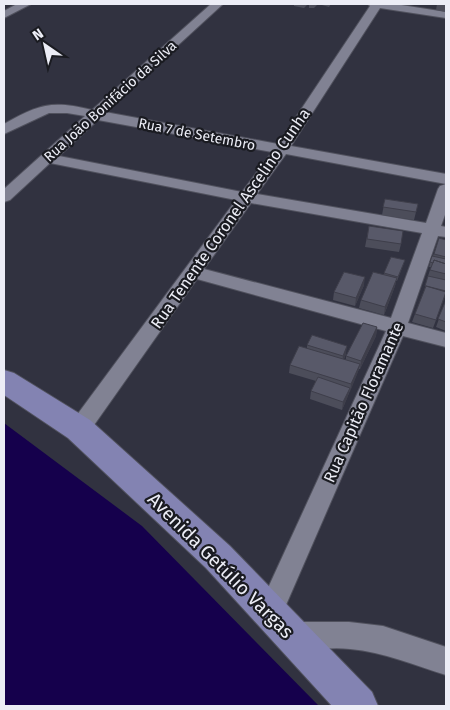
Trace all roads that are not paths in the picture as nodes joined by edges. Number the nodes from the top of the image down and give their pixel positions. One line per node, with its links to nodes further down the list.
1 (25, 4): 4 (street)
2 (217, 4): 6 (street, Rua João Bonifácio da Silva)
3 (376, 4): 5 (street); 8 (street, Rua Tenente Coronel Ascelino Cunha)
4 (4, 15)
5 (446, 15)
6 (96, 115): 7 (street, Rua 7 de Setembro); 8 (street, Rua 7 de Setembro); 9 (street, Rua João Bonifácio da Silva)
7 (4, 130)
8 (280, 150): 10 (street, Rua 7 de Setembro); 13 (street, Rua Tenente Coronel Ascelino Cunha)
9 (48, 158): 12 (street, Rua João Bonifácio da Silva); 13 (street)
10 (446, 179)
11 (446, 189): 14 (street, Rua Capitão Floramante)
12 (4, 197)
13 (245, 197): 14 (street); 15 (street, Rua Tenente Coronel Ascelino Cunha)
14 (439, 231): 16 (street, Rua Capitão Floramante)
15 (192, 272): 16 (street); 19 (street, Rua Tenente Coronel Ascelino Cunha)
16 (397, 328): 17 (street); 20 (street, Rua Capitão Floramante)
17 (446, 340)
18 (4, 381): 19 (main road, Avenida Getúlio Vargas)
19 (79, 429): 20 (main road, Avenida Getúlio Vargas)
20 (281, 623): 21 (street); 22 (main road, Avenida Getúlio Vargas)
21 (446, 661)
22 (358, 706)

